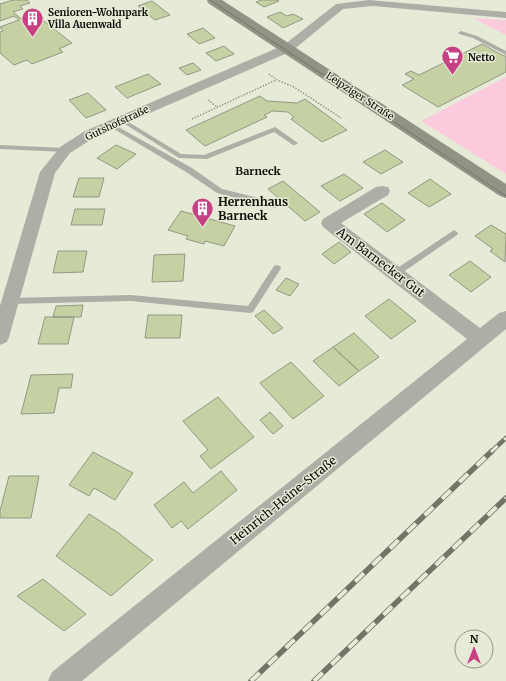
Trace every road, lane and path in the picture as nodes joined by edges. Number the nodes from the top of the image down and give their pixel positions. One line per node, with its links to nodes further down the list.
1 (213, 0): 7 (street, Leipziger Straße)
2 (439, 0): 4 (street)
3 (344, 3): 4 (street); 7 (street, Gutshofstraße)
4 (448, 9): 5 (street)
5 (506, 14)
6 (461, 32): 8 (lane)
7 (288, 48): 9 (street, Gutshofstraße); 18 (street, Leipziger Straße)
8 (506, 53)
9 (253, 64): 10 (path); 13 (street, Gutshofstraße)
10 (277, 80): 11 (path); 12 (path)
11 (341, 118)
12 (192, 119)
13 (116, 123): 14 (lane); 16 (street, Gutshofstraße); 19 (lane)
14 (295, 143)
15 (0, 147): 16 (lane)
16 (64, 150): 23 (street, Gutshofstraße)
17 (382, 191): 22 (street, Am Barnecker Gut)
18 (506, 192)
19 (275, 205)
20 (454, 233): 22 (lane)
21 (277, 268): 23 (lane)
22 (396, 273): 26 (street, Am Barnecker Gut)
23 (7, 299): 25 (street, Gutshofstraße)
24 (506, 318): 26 (street, Heinrich-Heine-Straße)
25 (0, 337)
26 (481, 339): 27 (street, Heinrich-Heine-Straße)
27 (61, 681)

